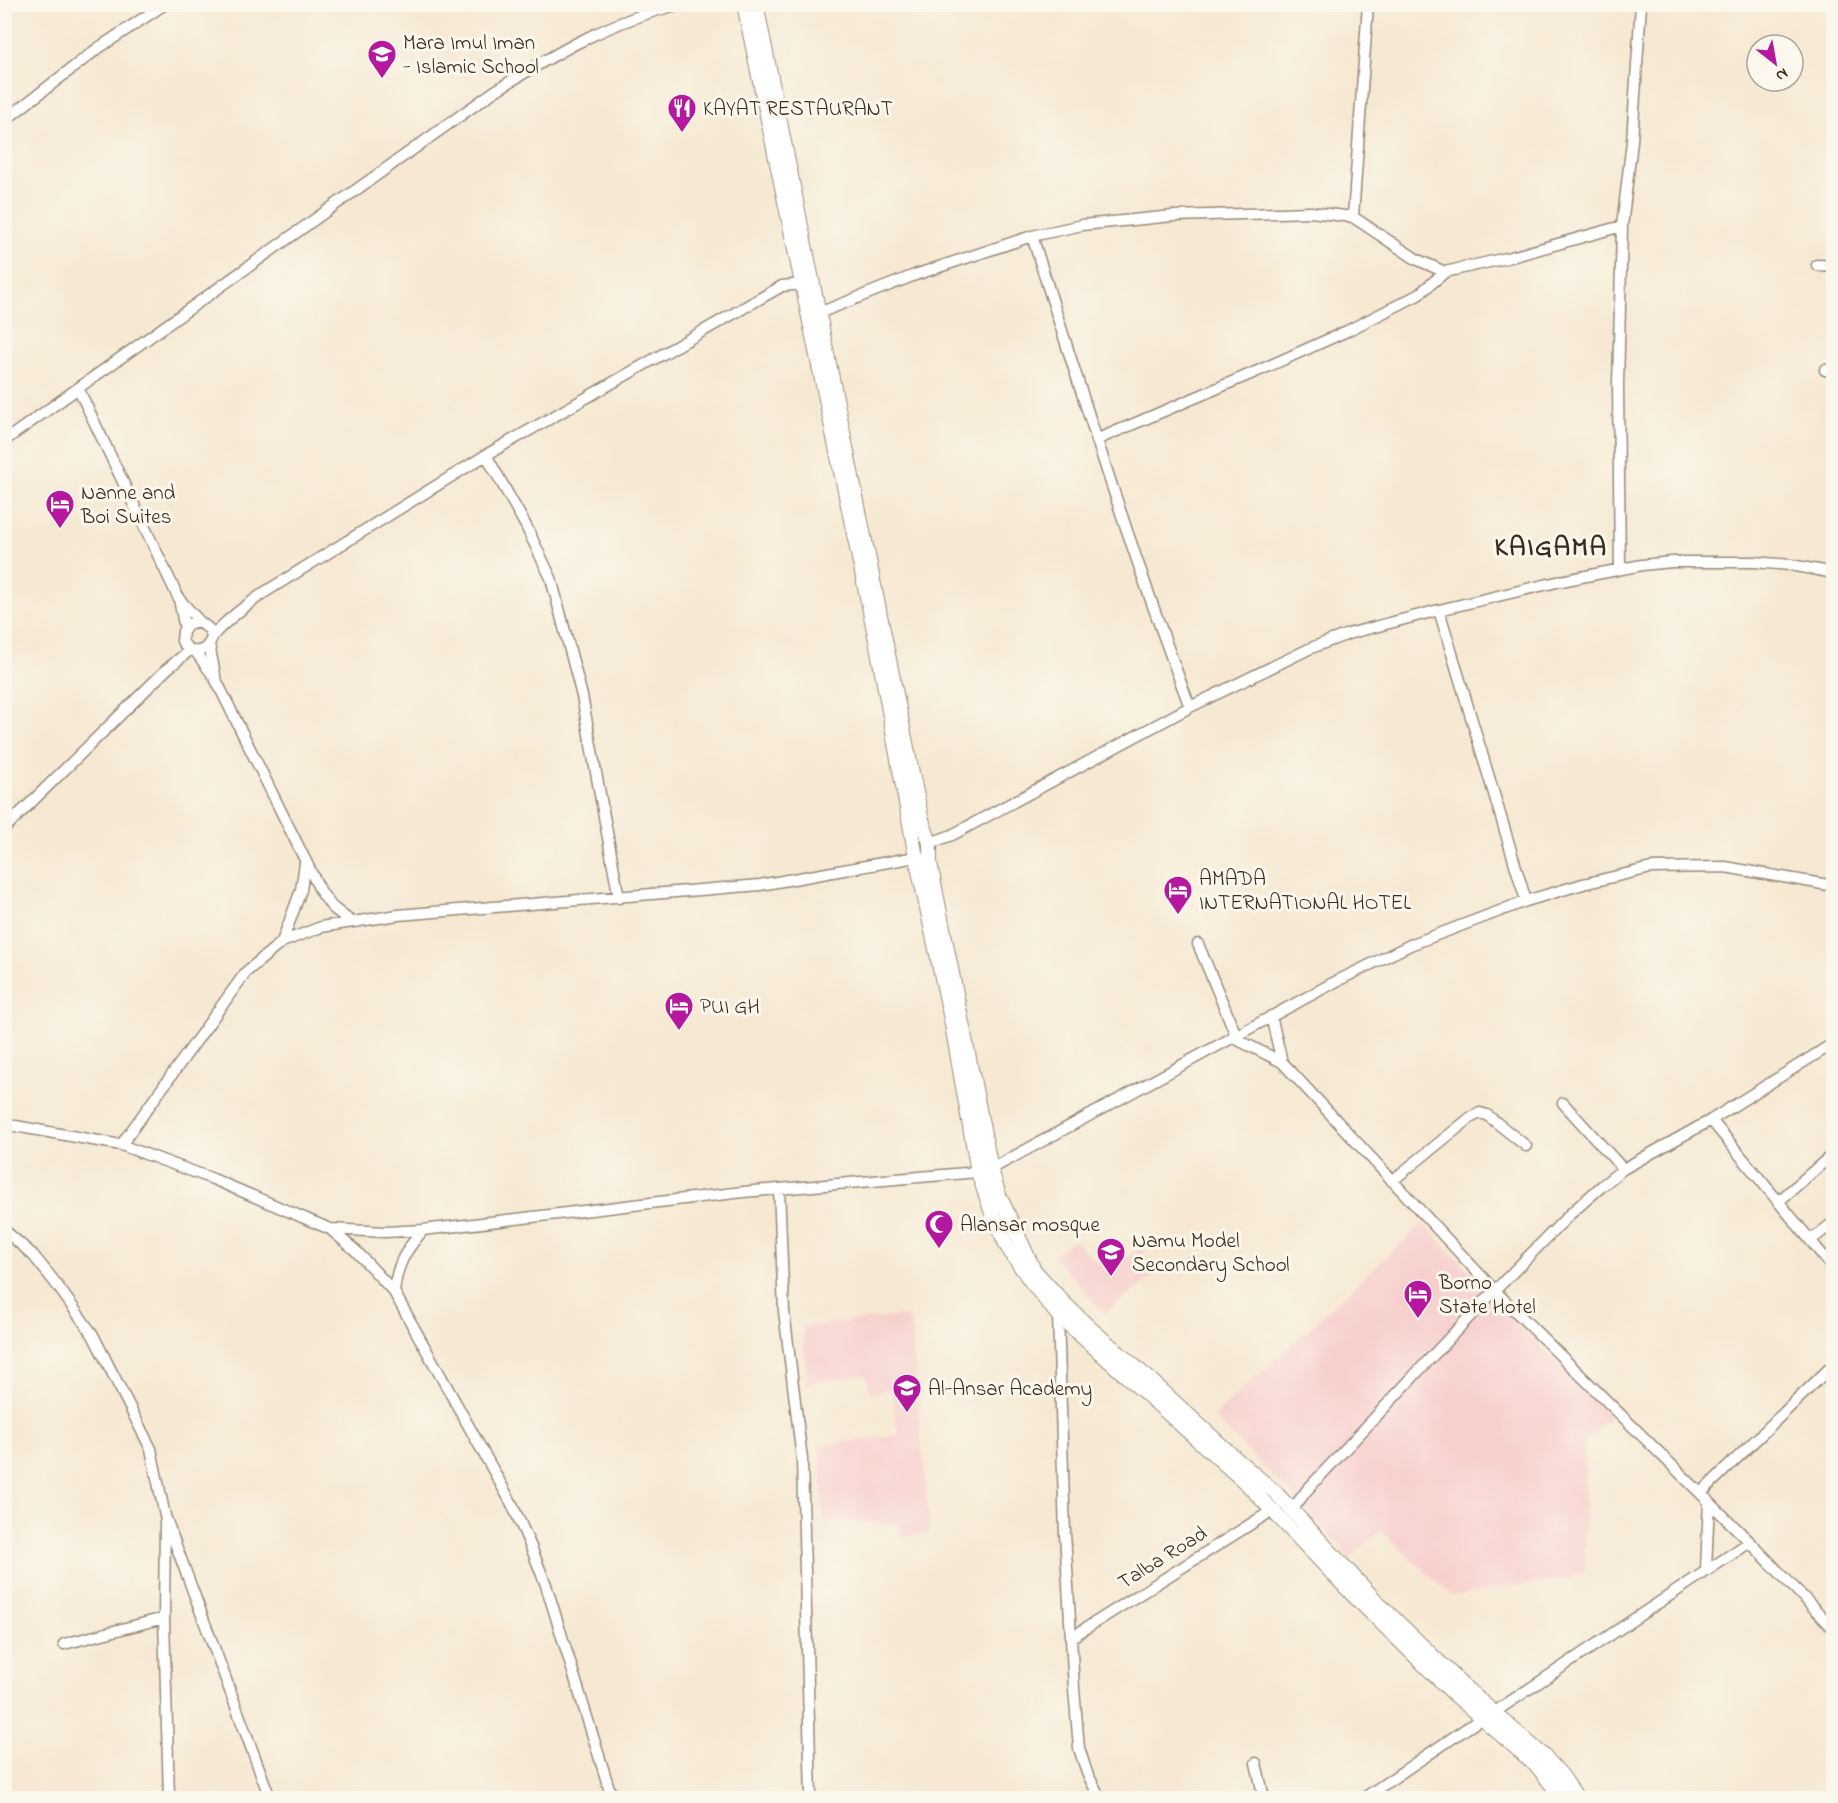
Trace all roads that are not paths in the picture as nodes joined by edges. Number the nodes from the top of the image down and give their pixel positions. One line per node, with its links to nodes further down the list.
1 (165, 4): 7 (street)
2 (682, 4): 17 (street)
3 (744, 4): 15 (main road)
4 (756, 4): 16 (main road)
5 (1368, 4): 9 (street)
6 (1641, 4): 10 (street)
7 (152, 8): 8 (street)
8 (4, 121)
9 (1353, 217): 11 (street); 14 (street)
10 (1622, 226): 14 (street); 21 (street)
11 (1032, 236): 16 (street); 18 (street)
12 (1817, 265): 13 (street)
13 (1833, 266)
14 (1445, 272): 18 (street)
15 (803, 284): 20 (street); 36 (main road)
16 (819, 313): 35 (main road)
17 (78, 388): 19 (street); 23 (street)
18 (1096, 440): 33 (street)
19 (4, 441)
20 (486, 455): 25 (street); 39 (street)
21 (1620, 569): 22 (street); 24 (street)
22 (1833, 573)
23 (179, 599): 26 (street); 27 (street)
24 (1439, 609): 33 (street); 40 (street)
25 (232, 615): 26 (street); 29 (street)
26 (203, 624): 27 (street); 29 (street)
27 (185, 629): 28 (street)
28 (182, 641): 30 (street); 31 (street)
29 (210, 641): 30 (street); 32 (street)
30 (193, 651): 31 (street); 32 (street)
31 (167, 669): 34 (street)
32 (215, 678): 37 (street)
33 (1190, 707): 35 (street)
34 (4, 829)
35 (930, 843): 55 (main road)
36 (916, 857): 39 (street); 55 (main road)
37 (305, 863): 41 (street); 42 (street)
38 (1833, 886): 40 (street)
39 (619, 898): 41 (street)
40 (1526, 901): 44 (street)
41 (350, 921): 42 (street)
42 (282, 942): 51 (street)
43 (1198, 944): 45 (street)
44 (1271, 1016): 45 (street); 47 (street)
45 (1234, 1036): 47 (street); 55 (street)
46 (1833, 1043): 49 (street)
47 (1282, 1062): 56 (street)
48 (1563, 1103): 54 (street)
49 (1711, 1120): 54 (street); 58 (street)
50 (4, 1124): 51 (street)
51 (121, 1145): 60 (street)
52 (1526, 1146): 56 (street)
53 (1833, 1154): 58 (street)
54 (1623, 1169): 66 (street)
55 (984, 1171): 57 (street); 67 (main road); 71 (main road)
56 (1392, 1181): 66 (street)
57 (779, 1189): 62 (street); 84 (street)
58 (1779, 1201): 63 (street)
59 (1833, 1222): 63 (street)
60 (330, 1228): 62 (street); 65 (street)
61 (4, 1230): 72 (street)
62 (423, 1230): 65 (street)
63 (1811, 1240): 64 (street)
64 (1833, 1269)
65 (394, 1292): 83 (street)
66 (1496, 1292): 69 (street); 71 (street)
67 (1058, 1315): 70 (main road); 77 (street)
68 (1833, 1364): 69 (street)
69 (1705, 1497): 73 (street); 74 (street)
70 (1273, 1510): 77 (street, Talba Road); 79 (main road)
71 (1292, 1510): 79 (main road)
72 (165, 1516): 75 (street); 82 (street)
73 (1750, 1542): 74 (street); 76 (street)
74 (1706, 1570): 79 (street)
75 (164, 1618): 78 (street); 81 (street)
76 (1833, 1629)
77 (1072, 1638): 85 (street)
78 (64, 1644)
79 (1487, 1715): 87 (street); 88 (main road); 89 (main road)
80 (1256, 1763): 86 (street)
81 (169, 1798)
82 (270, 1798)
83 (612, 1798)
84 (811, 1798)
85 (1100, 1798)
86 (1264, 1798)
87 (1364, 1798)
88 (1562, 1798)
89 (1577, 1798)

